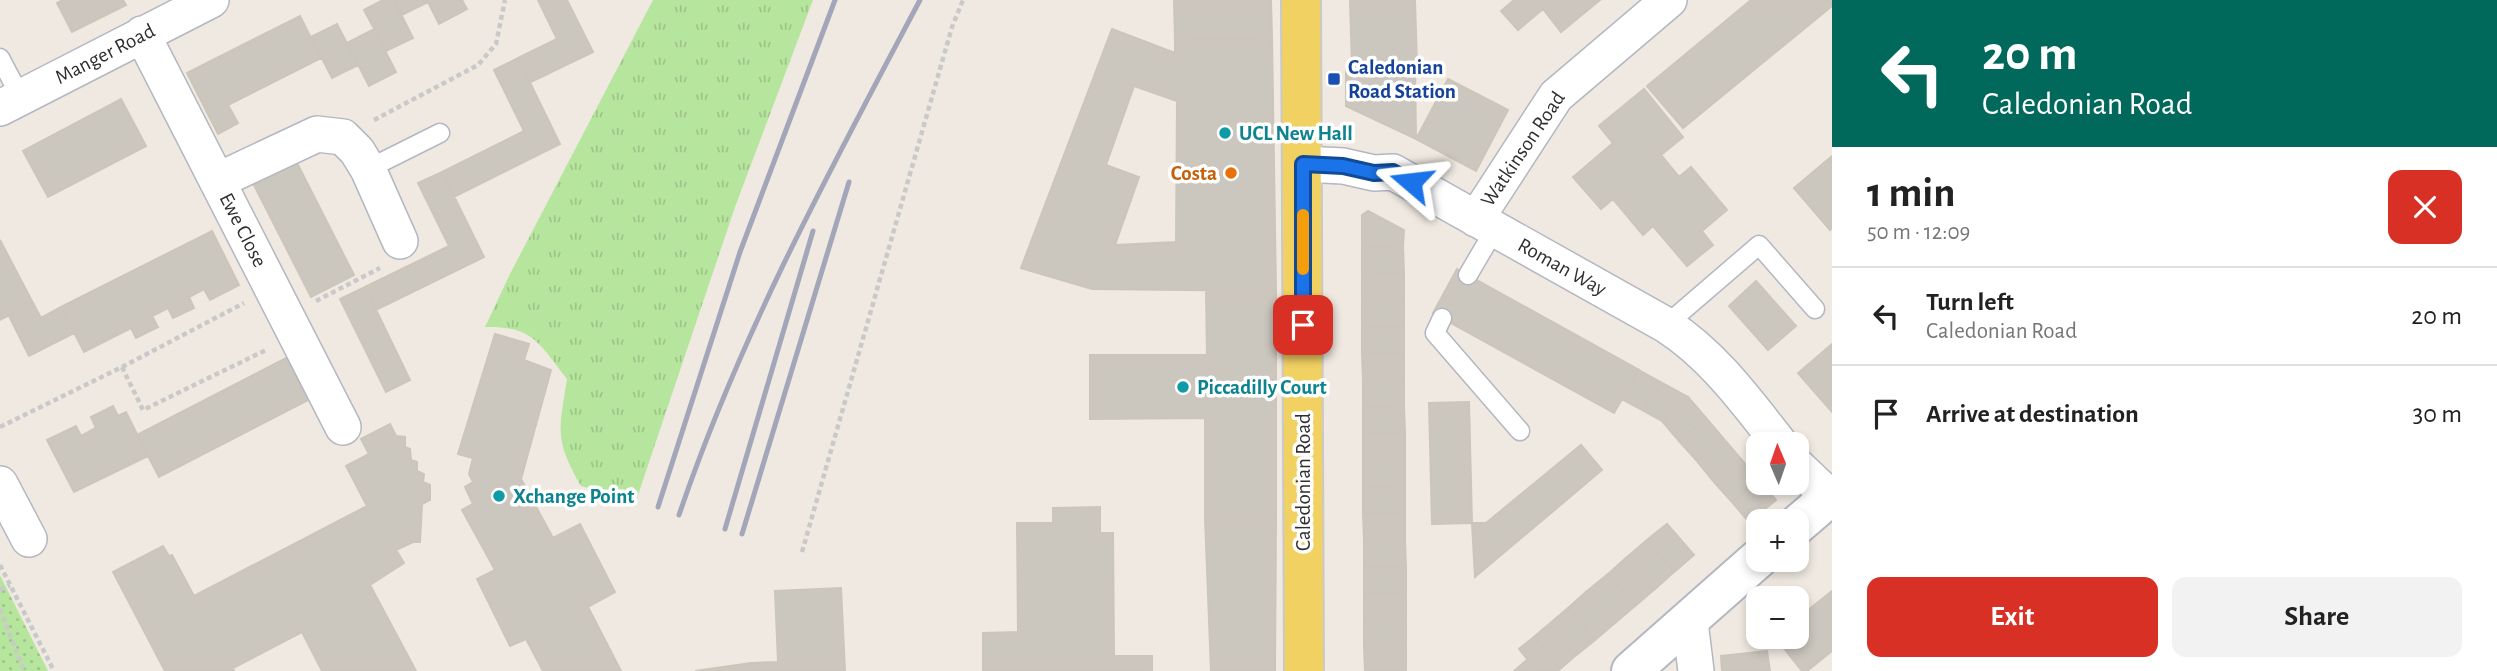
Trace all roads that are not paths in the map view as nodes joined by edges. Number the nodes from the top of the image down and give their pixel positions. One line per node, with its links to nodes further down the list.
1 (211, 0): 4 (street, Manger Road)
2 (1301, 0): 8 (main road, Caledonian Road)
3 (1669, 0): 11 (street, Watkinson Road)
4 (142, 34): 6 (street, Manger Road); 10 (street, Ewe Close)
5 (0, 58): 6 (lane)
6 (10, 103)
7 (440, 133): 9 (lane)
8 (1303, 164): 11 (street, Roman Way); 27 (main road, Caledonian Road)
9 (368, 169): 10 (street); 12 (street)
10 (217, 181): 17 (street, Ewe Close)
11 (1486, 224): 13 (lane); 16 (street, Roman Way)
12 (400, 240)
13 (1468, 275)
14 (1815, 309): 16 (lane)
15 (1442, 318): 18 (lane)
16 (1666, 325): 19 (street, Roman Way)
17 (343, 427)
18 (1520, 431)
19 (1770, 432)
20 (1810, 478): 22 (street)
21 (0, 484): 24 (street)
22 (1831, 497): 23 (street)
23 (1809, 515)
24 (29, 540)
25 (1746, 570): 26 (street)
26 (1690, 622): 28 (street); 29 (street)
27 (1304, 671)
28 (1631, 671)
29 (1696, 671)

